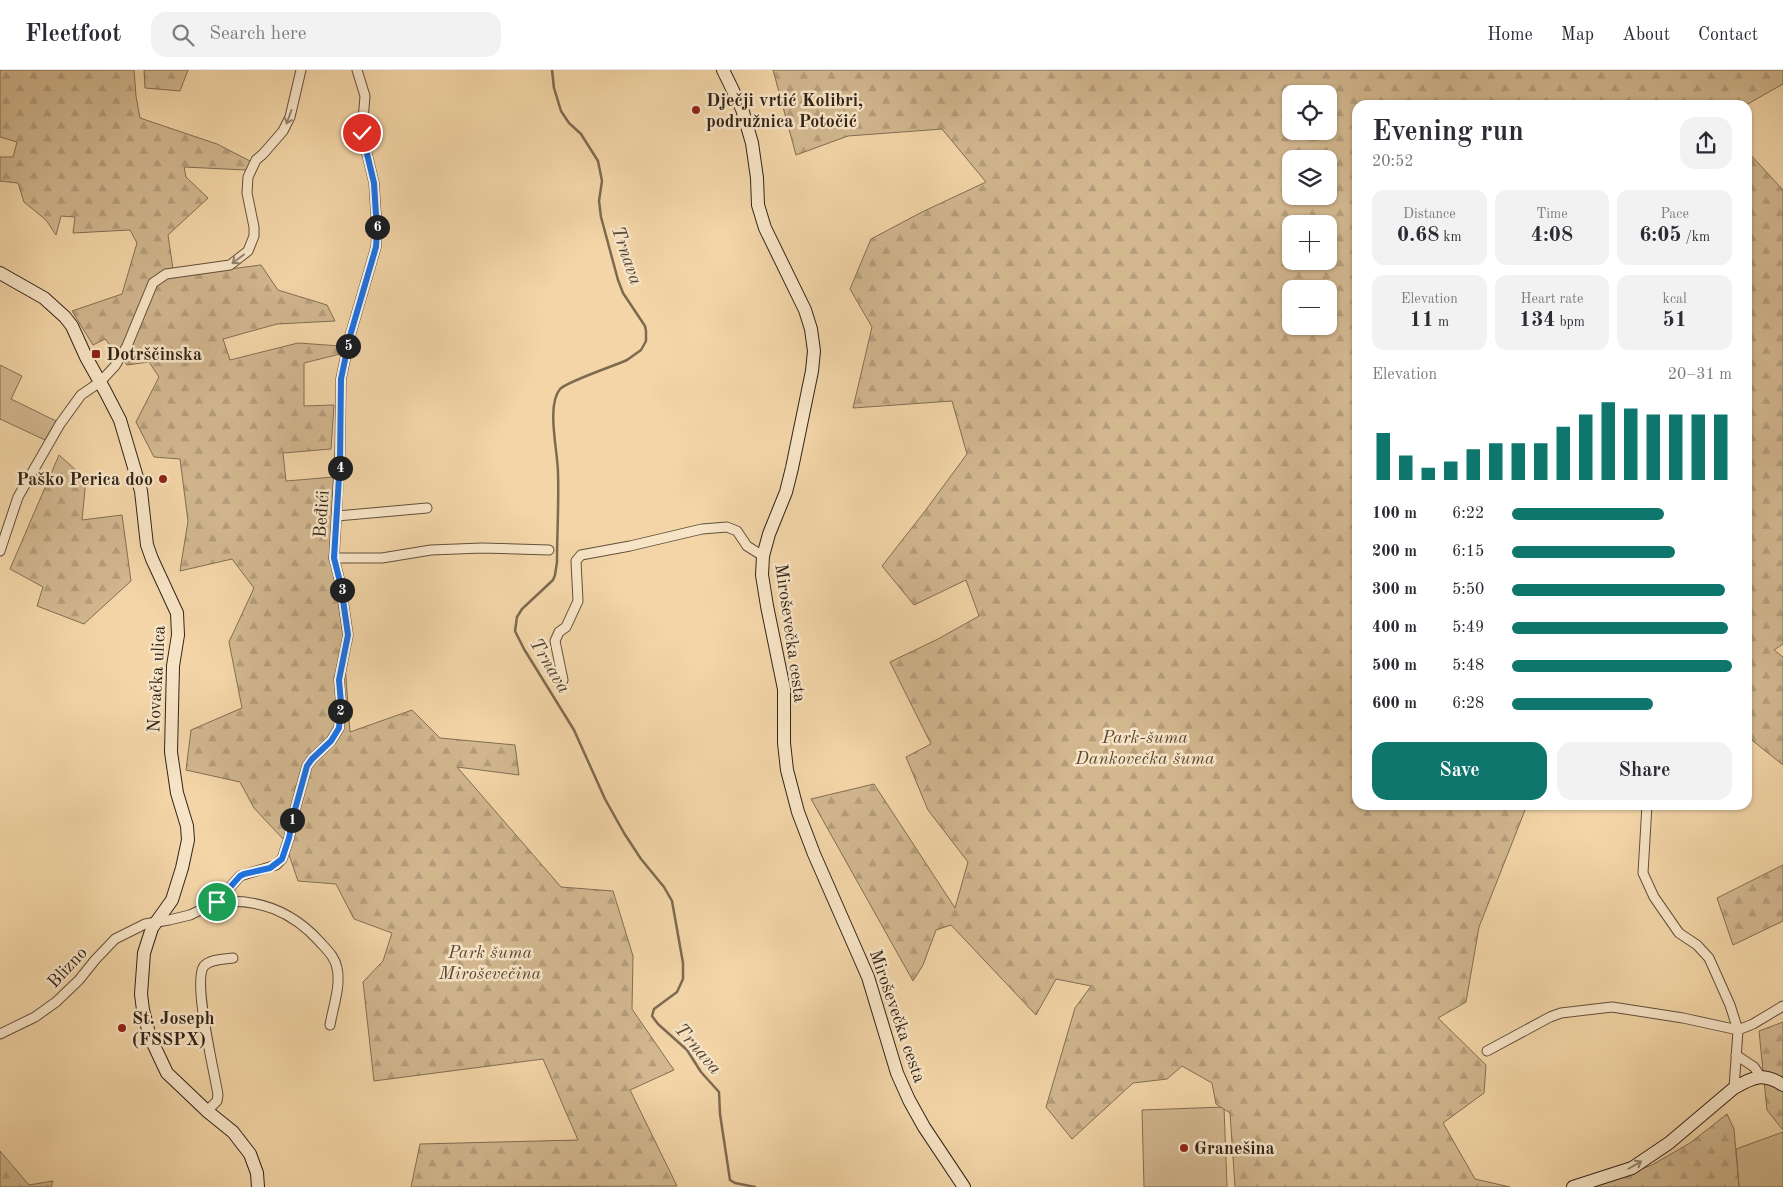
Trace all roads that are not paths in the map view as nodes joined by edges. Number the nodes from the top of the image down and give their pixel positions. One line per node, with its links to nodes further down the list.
1 (301, 70): 5 (street, one-way to 5)
2 (357, 70): 7 (street, Beđići)
3 (723, 70): 10 (street, Miroševečka cesta)
4 (0, 273): 5 (street, Novačka ulica)
5 (100, 382): 9 (street); 15 (street, Novačka ulica)
6 (427, 508): 7 (street)
7 (337, 516): 11 (street, Beđići)
8 (548, 550): 11 (street)
9 (0, 551)
10 (763, 556): 12 (street); 28 (street, Miroševečka cesta)
11 (334, 558): 14 (street, Beđići)
12 (559, 683)
13 (1648, 810): 19 (street)
14 (217, 902): 15 (street, Blizno); 18 (street)
15 (156, 922): 20 (street, Blizno); 26 (street, Novačka ulica)
16 (233, 958): 26 (street)
17 (1783, 1006): 19 (street)
18 (330, 1025)
19 (1738, 1030): 21 (street); 22 (street)
20 (0, 1034)
21 (1487, 1051)
22 (1736, 1056): 23 (street); 25 (street)
23 (1761, 1077): 24 (street); 25 (street)
24 (1783, 1084)
25 (1734, 1088): 29 (street, one-way to 25)
26 (207, 1111): 27 (street, Novačka ulica)
27 (258, 1187)
28 (964, 1187)
29 (1573, 1187)

